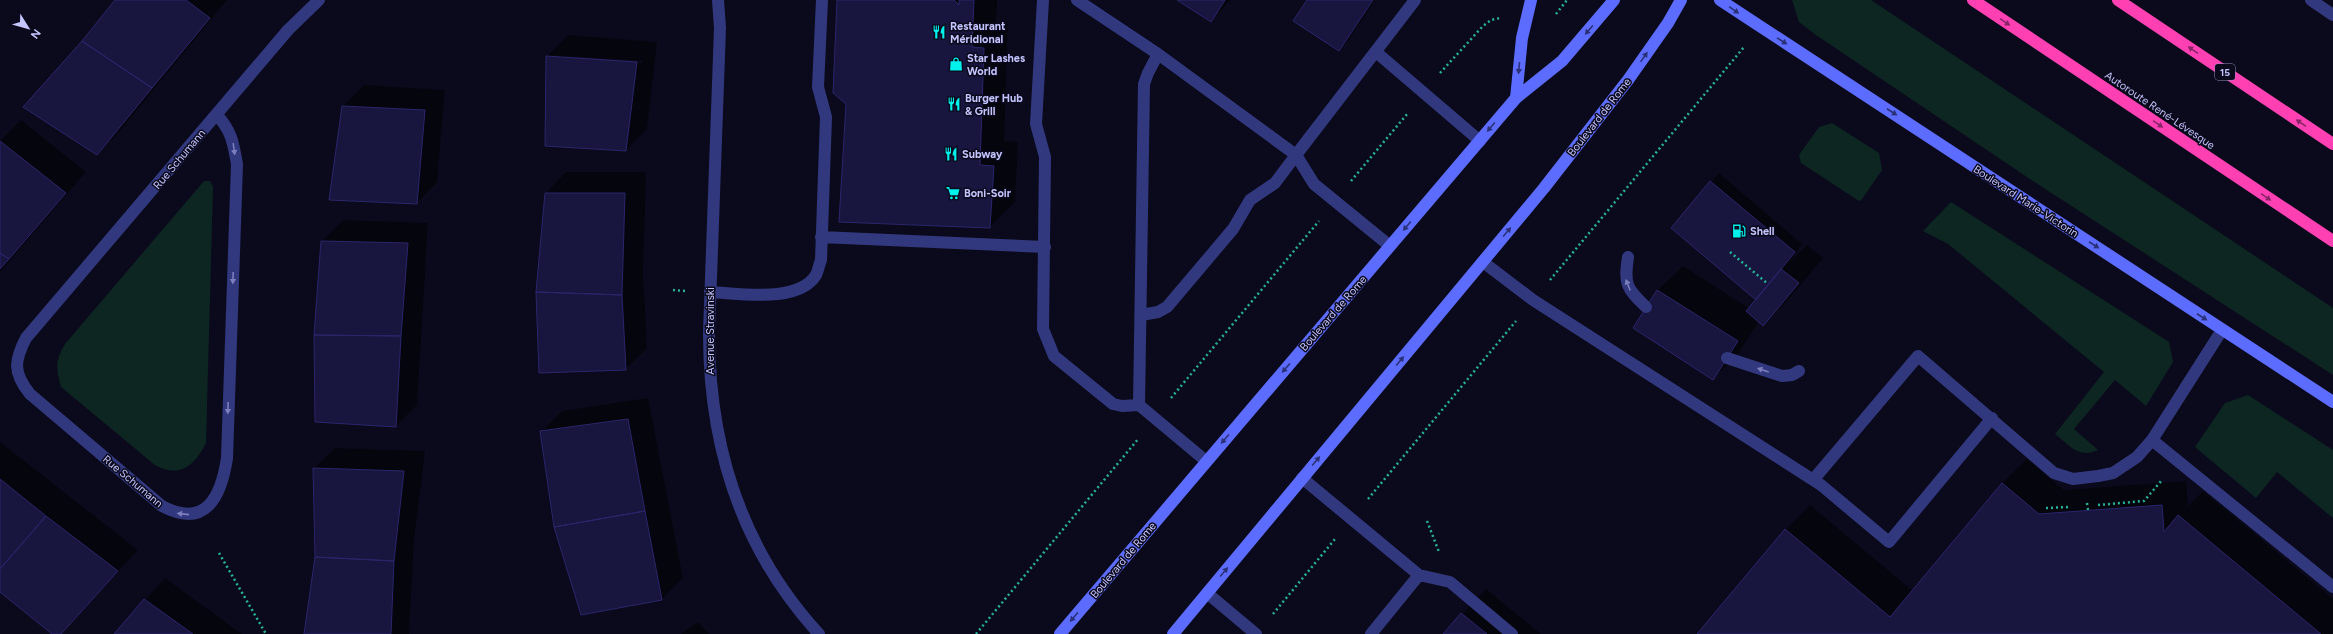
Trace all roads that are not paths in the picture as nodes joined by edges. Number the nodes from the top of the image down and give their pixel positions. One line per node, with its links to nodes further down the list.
1 (319, 0): 18 (street, Rue Schumann)
2 (718, 0): 28 (street, Avenue Stravinski)
3 (822, 0): 22 (street)
4 (1043, 0): 25 (street)
5 (1077, 0): 16 (street)
6 (1415, 0): 15 (street)
7 (1531, 0): 17 (main road, one-way to 17)
8 (1614, 0): 17 (main road, Boulevard de Rome, one-way to 17)
9 (1681, 0): 27 (main road, Boulevard de Rome, one-way to 9)
10 (1720, 0): 31 (main road, Boulevard Marie-Victorin, one-way to 31)
11 (1973, 0): 23 (highway, Autoroute René-Lévesque, one-way to 23)
12 (2118, 0): 20 (highway, 15, one-way to 12)
13 (2311, 0): 14 (street)
14 (2333, 15)
15 (1376, 52): 19 (street); 21 (street)
16 (1158, 54): 21 (street); 30 (street)
17 (1516, 98): 19 (main road, Boulevard de Rome, one-way to 19)
18 (217, 115): 18 (street, Rue Schumann, one-way to 18)
19 (1480, 141): 24 (main road, Boulevard de Rome, one-way to 24)
20 (2333, 144)
21 (1296, 155): 24 (street); 30 (street)
22 (821, 237): 25 (street); 28 (street)
23 (2333, 241)
24 (1390, 246): 38 (main road, Boulevard de Rome, one-way to 38)
25 (1045, 247): 35 (street)
26 (1628, 257): 29 (street, one-way to 26)
27 (1483, 262): 39 (main road, Boulevard de Rome, one-way to 27); 40 (street)
28 (710, 292): 44 (street, Avenue Stravinski)
29 (1646, 307)
30 (1141, 315): 35 (street)
31 (2222, 330): 34 (main road, Boulevard Marie-Victorin); 37 (street)
32 (1727, 358): 33 (street, one-way to 32)
33 (1799, 371)
34 (2333, 402)
35 (1139, 405): 38 (street)
36 (1992, 418): 37 (street); 40 (street); 40 (street)
37 (2152, 440): 42 (street)
38 (1206, 461): 45 (main road, Boulevard de Rome, one-way to 45)
39 (1302, 478): 41 (street); 43 (main road, Boulevard de Rome, one-way to 39)
40 (1813, 480)
41 (1419, 575): 48 (street); 49 (street)
42 (2333, 587)
43 (1207, 593): 46 (main road, Boulevard de Rome); 47 (street)
44 (819, 634)
45 (1060, 634)
46 (1173, 634)
47 (1256, 634)
48 (1372, 634)
49 (1512, 634)

